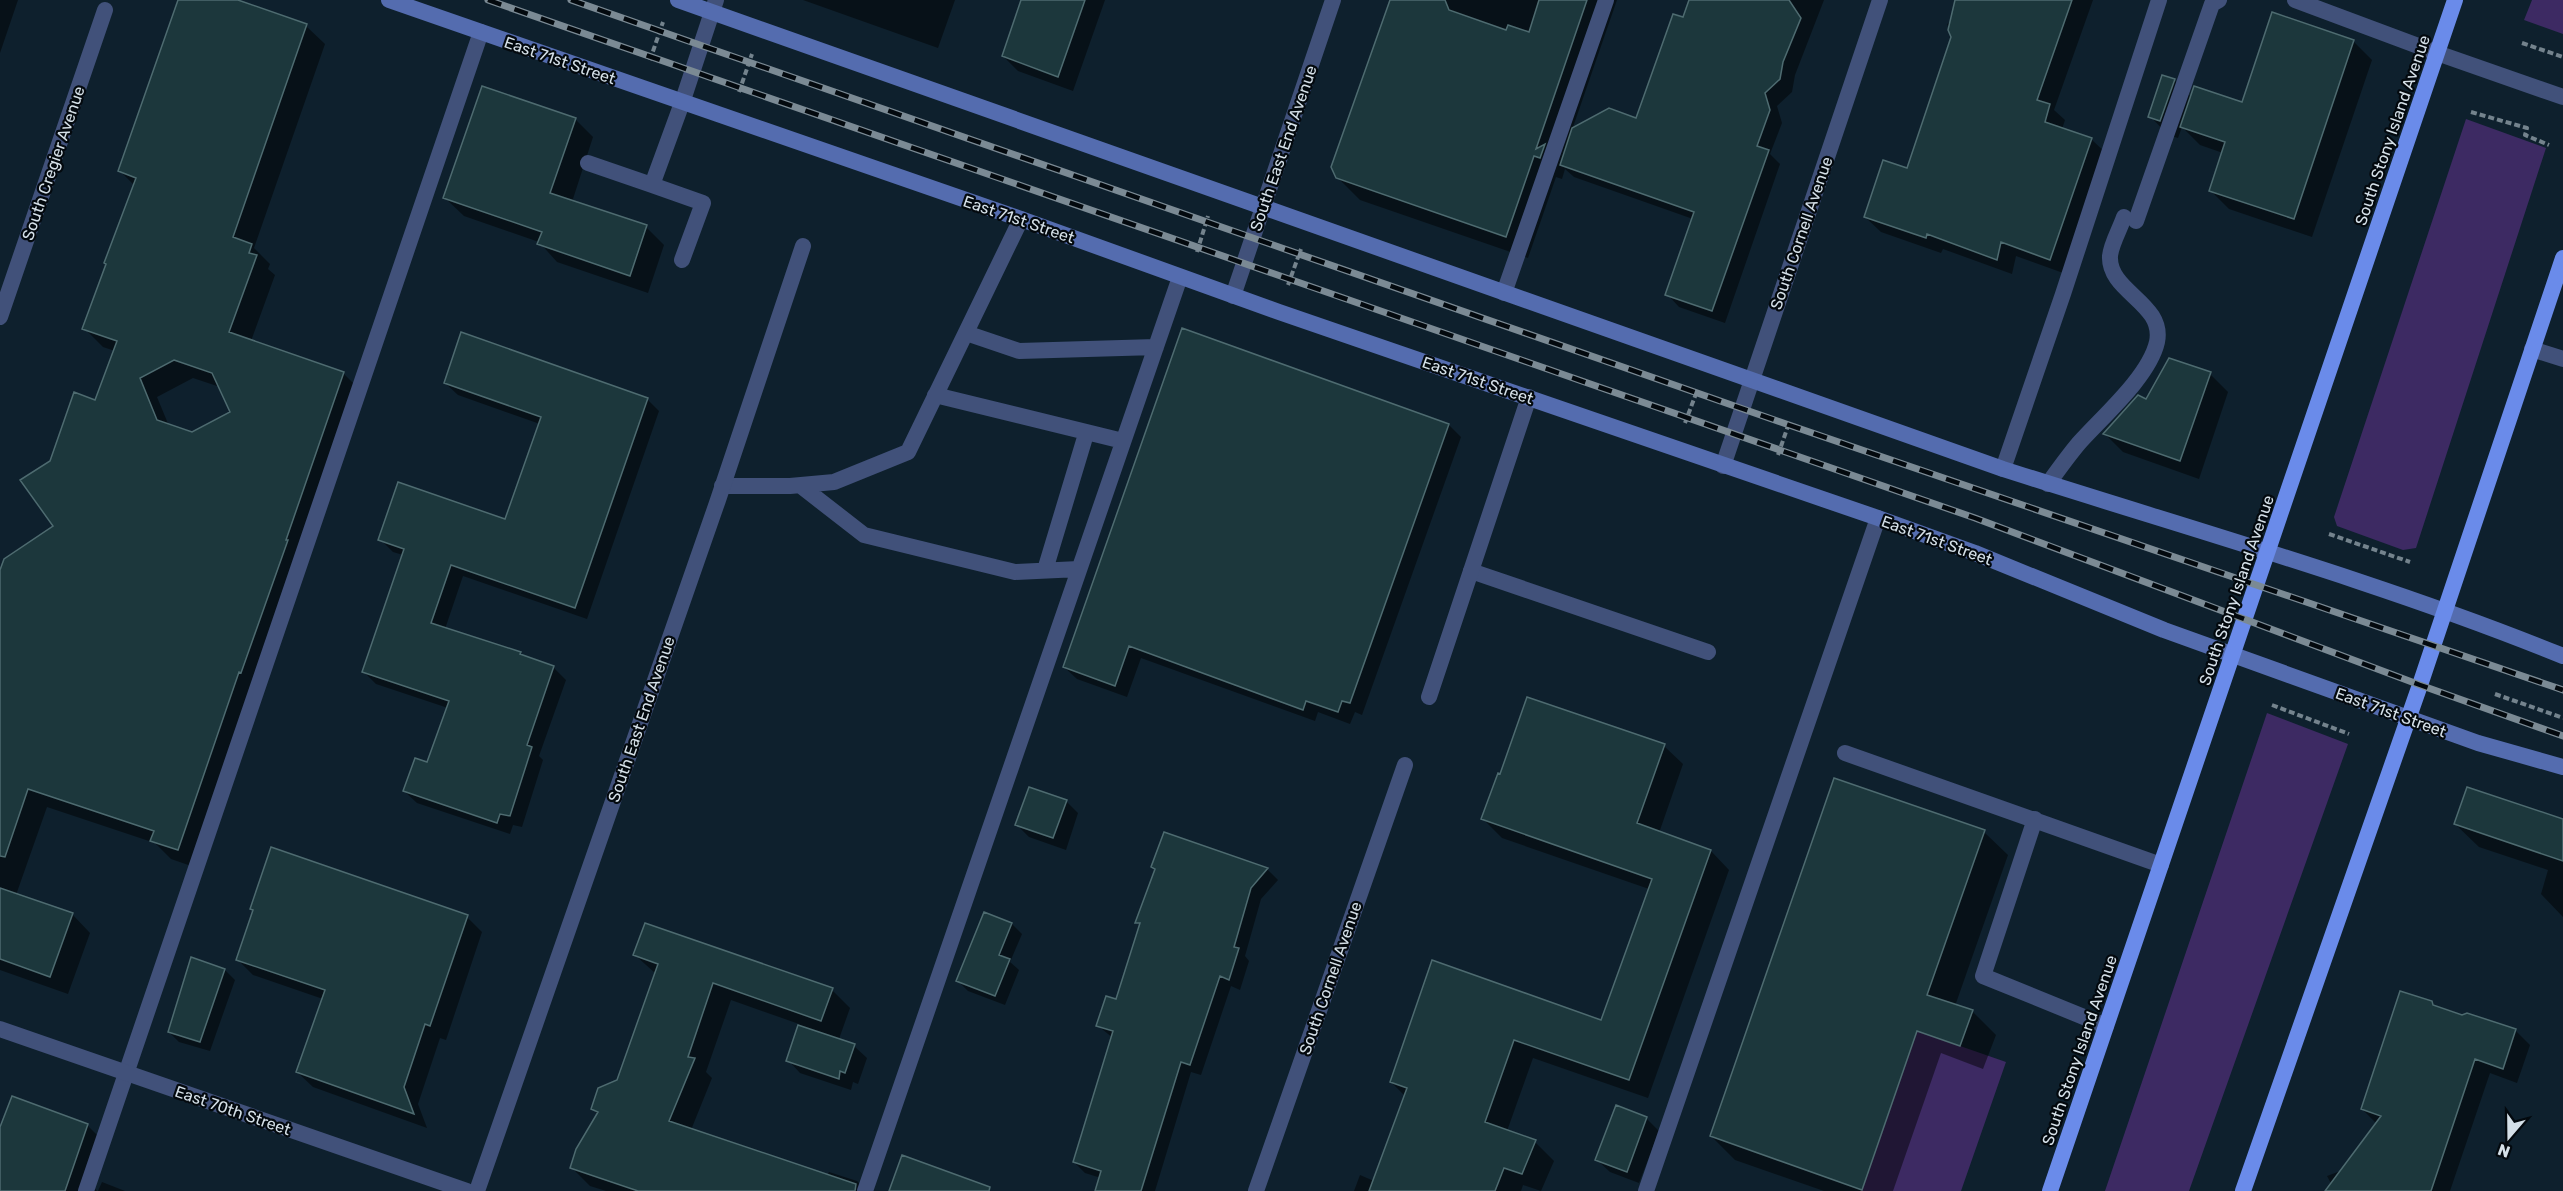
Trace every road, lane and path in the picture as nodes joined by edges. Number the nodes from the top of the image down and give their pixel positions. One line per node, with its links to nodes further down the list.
1 (389, 0): 14 (main road, East 71st Street)
2 (678, 0): 11 (main road)
3 (1333, 0): 28 (street, South East End Avenue)
4 (1606, 0): 37 (street)
5 (1880, 0): 44 (street, South Cornell Avenue)
6 (2159, 0): 54 (street)
7 (2219, 0): 55 (street)
8 (2295, 0): 10 (street)
9 (2455, 0): 17 (highway, South Stony Island Avenue)
10 (2314, 3): 17 (street)
11 (714, 6): 22 (street); 28 (main road)
12 (105, 10): 39 (street, South Cregier Avenue)
13 (665, 16): 19 (path)
14 (481, 32): 22 (main road, East 71st Street); 82 (street)
15 (2522, 43): 18 (path)
16 (754, 48): 20 (path)
17 (2437, 53): 21 (street); 60 (highway, South Stony Island Avenue)
18 (2563, 57)
19 (648, 65)
20 (737, 96)
21 (2563, 97)
22 (682, 103): 26 (street); 29 (main road, East 71st Street)
23 (2471, 112): 24 (path)
24 (2549, 145)
25 (588, 163): 26 (street)
26 (652, 185): 34 (street)
27 (1211, 207): 32 (path)
28 (1262, 208): 37 (main road); 38 (street, South East End Avenue)
29 (1021, 219): 35 (main road, East 71st Street); 40 (street)
30 (803, 246): 56 (street, South East End Avenue)
31 (1302, 247): 36 (path)
32 (1196, 256)
33 (2563, 258): 42 (highway)
34 (682, 260)
35 (1180, 277): 38 (main road, East 71st Street); 41 (street)
36 (1287, 288)
37 (1504, 293): 44 (main road)
38 (1233, 296): 47 (main road, East 71st Street)
39 (0, 317)
40 (966, 333): 41 (street); 46 (street)
41 (1156, 347): 51 (street)
42 (2532, 349): 43 (street); 65 (highway)
43 (2563, 359)
44 (1751, 380): 53 (street, South Cornell Avenue); 54 (main road)
45 (1699, 385): 49 (path)
46 (935, 395): 50 (street); 57 (street)
47 (1529, 397): 53 (main road, East 71st Street); 64 (street)
48 (1791, 418): 52 (path)
49 (1683, 427)
50 (1086, 434): 51 (street); 63 (street)
51 (1124, 441): 62 (street)
52 (1777, 459)
53 (1723, 466): 58 (main road, East 71st Street)
54 (2003, 469): 55 (main road)
55 (2048, 484): 60 (main road)
56 (722, 486): 57 (street); 85 (street, South East End Avenue)
57 (801, 486): 63 (street)
58 (1878, 518): 67 (main road, East 71st Street); 88 (street)
59 (2329, 534): 61 (path)
60 (2268, 553): 65 (main road); 67 (highway, South Stony Island Avenue)
61 (2410, 562)
62 (1080, 569): 63 (street); 86 (street)
63 (1045, 570)
64 (1471, 571): 66 (street); 70 (street)
65 (2444, 611): 68 (main road); 72 (highway)
66 (1708, 652)
67 (2233, 654): 72 (main road, East 71st Street); 79 (highway, South Stony Island Avenue)
68 (2563, 656)
69 (2495, 694): 73 (path)
70 (1429, 697)
71 (2272, 705): 74 (path)
72 (2408, 718): 77 (main road, East 71st Street); 90 (highway)
73 (2563, 718)
74 (2349, 734)
75 (1845, 753): 78 (street)
76 (1405, 765): 87 (street, South Cornell Avenue)
77 (2563, 767)
78 (2035, 819): 79 (street); 80 (street)
79 (2161, 865): 80 (highway, South Stony Island Avenue)
80 (2106, 1026): 89 (highway, South Stony Island Avenue)
81 (0, 1029): 82 (street, East 70th Street)
82 (127, 1073): 83 (street); 84 (street, East 70th Street)
83 (86, 1191)
84 (467, 1191)
85 (477, 1191)
86 (865, 1191)
87 (1256, 1191)
88 (1646, 1191)
89 (2050, 1191)
90 (2243, 1191)

